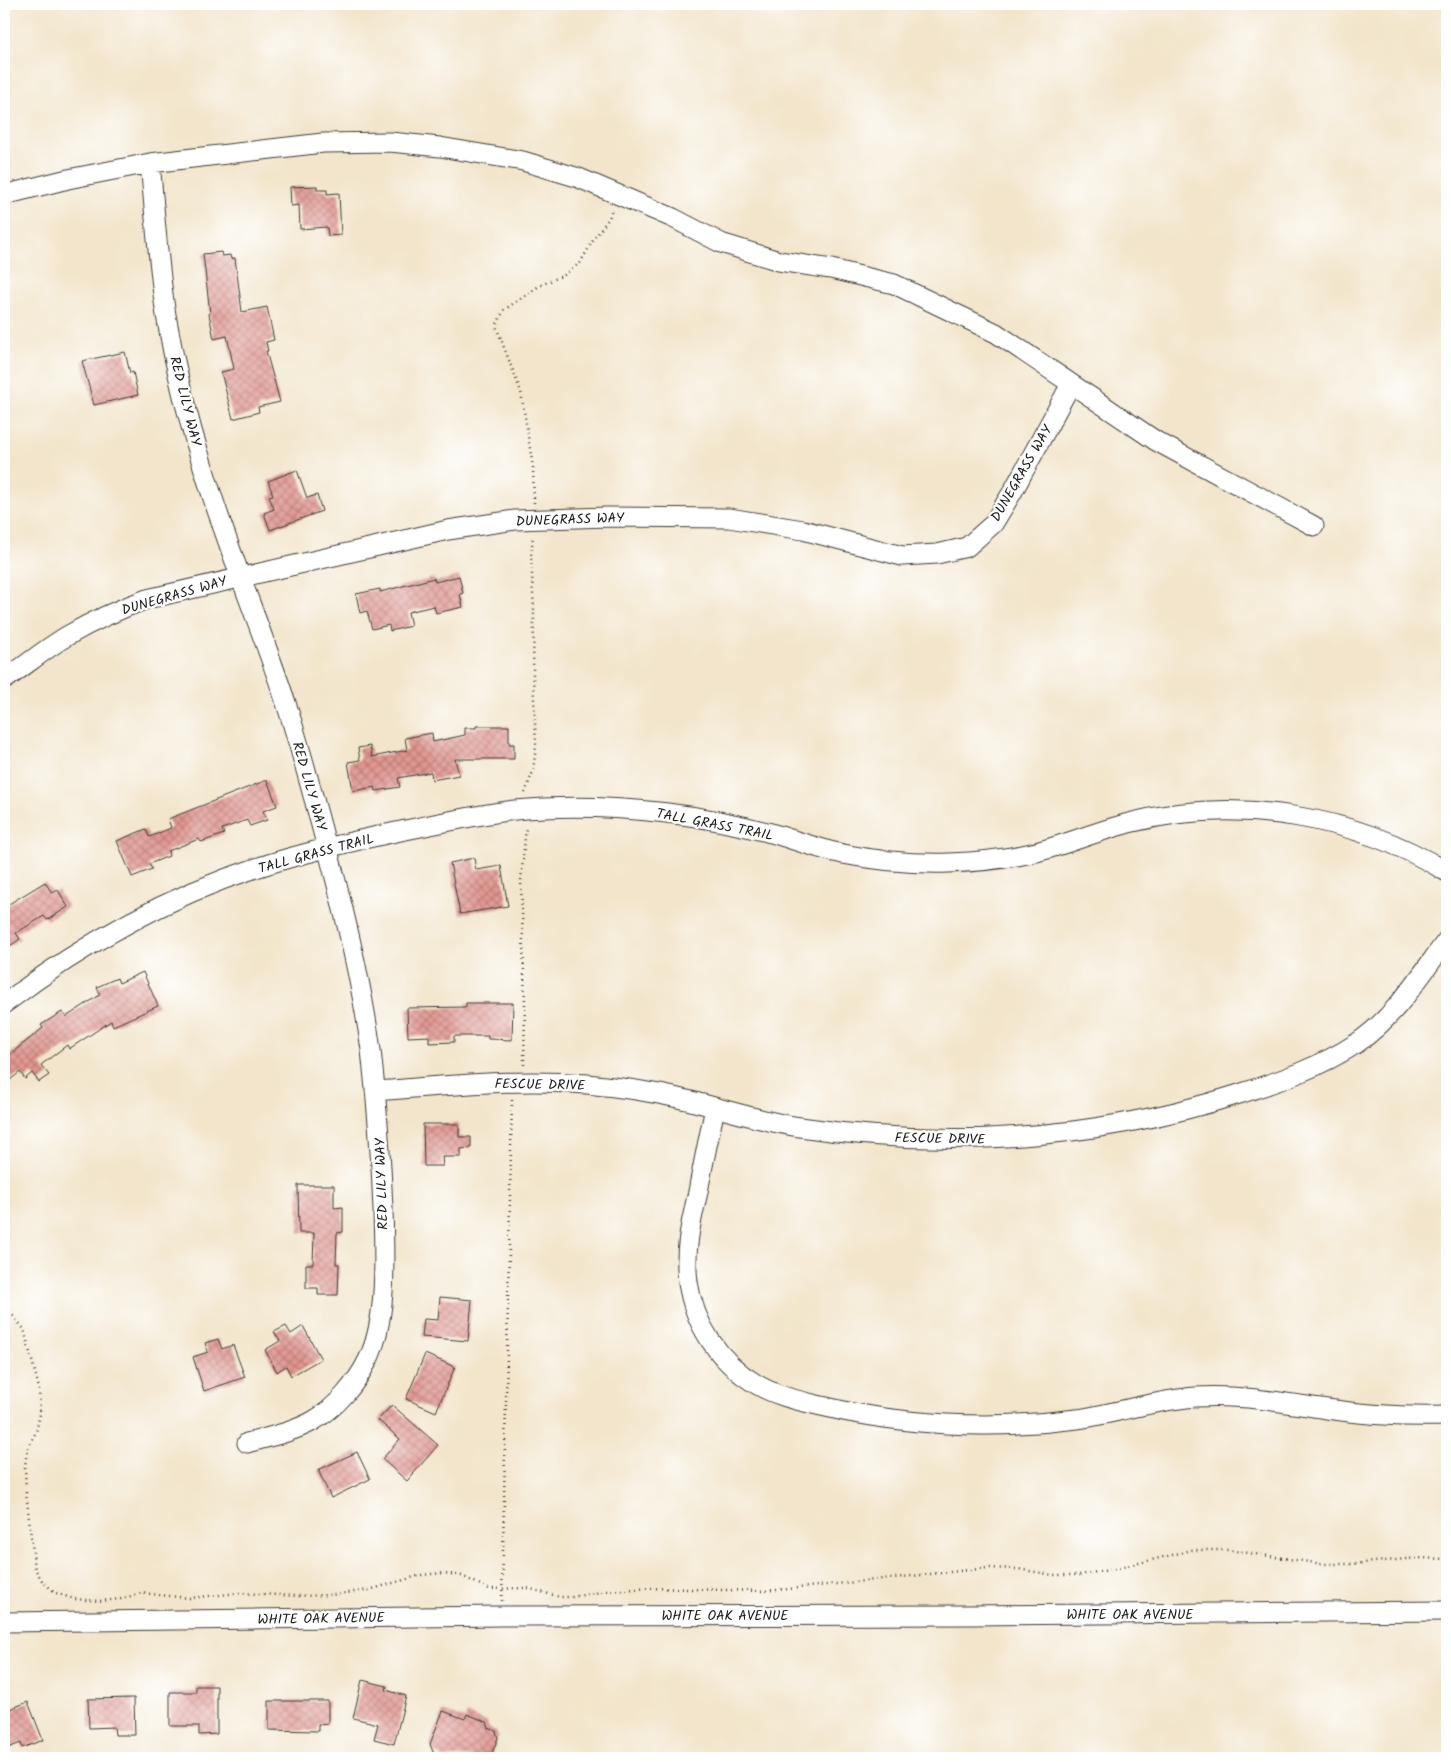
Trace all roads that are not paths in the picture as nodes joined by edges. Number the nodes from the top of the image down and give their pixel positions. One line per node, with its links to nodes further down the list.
1 (150, 163): 2 (street); 3 (street); 5 (street, RED LILY WAY)
2 (4, 195)
3 (1071, 384): 4 (street); 5 (street, DUNEGRASS WAY)
4 (1314, 526)
5 (241, 576): 6 (street, DUNEGRASS WAY); 7 (street, RED LILY WAY)
6 (4, 680)
7 (327, 848): 8 (street, TALL GRASS TRAIL); 10 (street, TALL GRASS TRAIL); 11 (street, RED LILY WAY)
8 (1447, 872)
9 (1447, 940): 12 (street, FESCUE DRIVE)
10 (4, 1004)
11 (375, 1091): 12 (street, FESCUE DRIVE); 14 (street, RED LILY WAY)
12 (715, 1108): 13 (street)
13 (1447, 1416)
14 (247, 1444)
15 (1447, 1611): 16 (street, WHITE OAK AVENUE)
16 (4, 1622)

